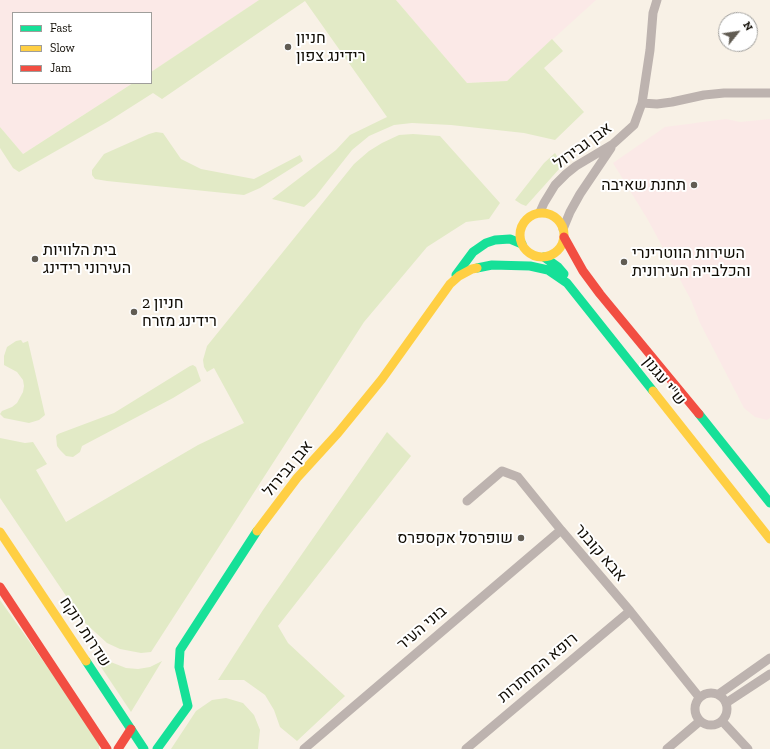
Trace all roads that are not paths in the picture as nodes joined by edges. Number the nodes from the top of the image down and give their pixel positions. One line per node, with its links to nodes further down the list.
1 (657, 0): 3 (street, אבן גבירול)
2 (770, 93): 3 (street)
3 (642, 104): 4 (street, אבן גבירול)
4 (613, 144): 5 (street, אבן גבירול); 6 (street)
5 (540, 212): 6 (main road); 7 (main road)
6 (564, 233): 8 (main road); 13 (main road, ש''י עגנון)
7 (522, 244): 8 (main road); 10 (main road)
8 (544, 257): 11 (main road)
9 (518, 265): 10 (main road, אבן גבירול); 11 (main road, ש''י עגנון)
10 (450, 284): 30 (main road, אבן גבירול)
11 (637, 372): 16 (main road, ש''י עגנון)
12 (467, 501): 14 (street, אבא קובנר)
13 (770, 503)
14 (561, 530): 18 (street, אבא קובנר); 31 (street, בוני העיר)
15 (0, 532): 26 (main road, שדרות רוקח)
16 (770, 540)
17 (0, 587): 27 (main road)
18 (630, 610): 22 (street, אבא קובנר); 32 (street, רופא המחתרות)
19 (770, 658): 21 (street)
20 (770, 674): 23 (street)
21 (719, 694): 22 (street); 23 (street)
22 (700, 697): 24 (street)
23 (726, 702): 25 (street)
24 (700, 721): 25 (street); 33 (street)
25 (722, 721): 34 (street)
26 (131, 729): 28 (main road); 29 (main road, שדרות רוקח)
27 (107, 749)
28 (118, 749)
29 (144, 749)
30 (157, 749)
31 (304, 749)
32 (466, 749)
33 (667, 749)
34 (748, 749)

